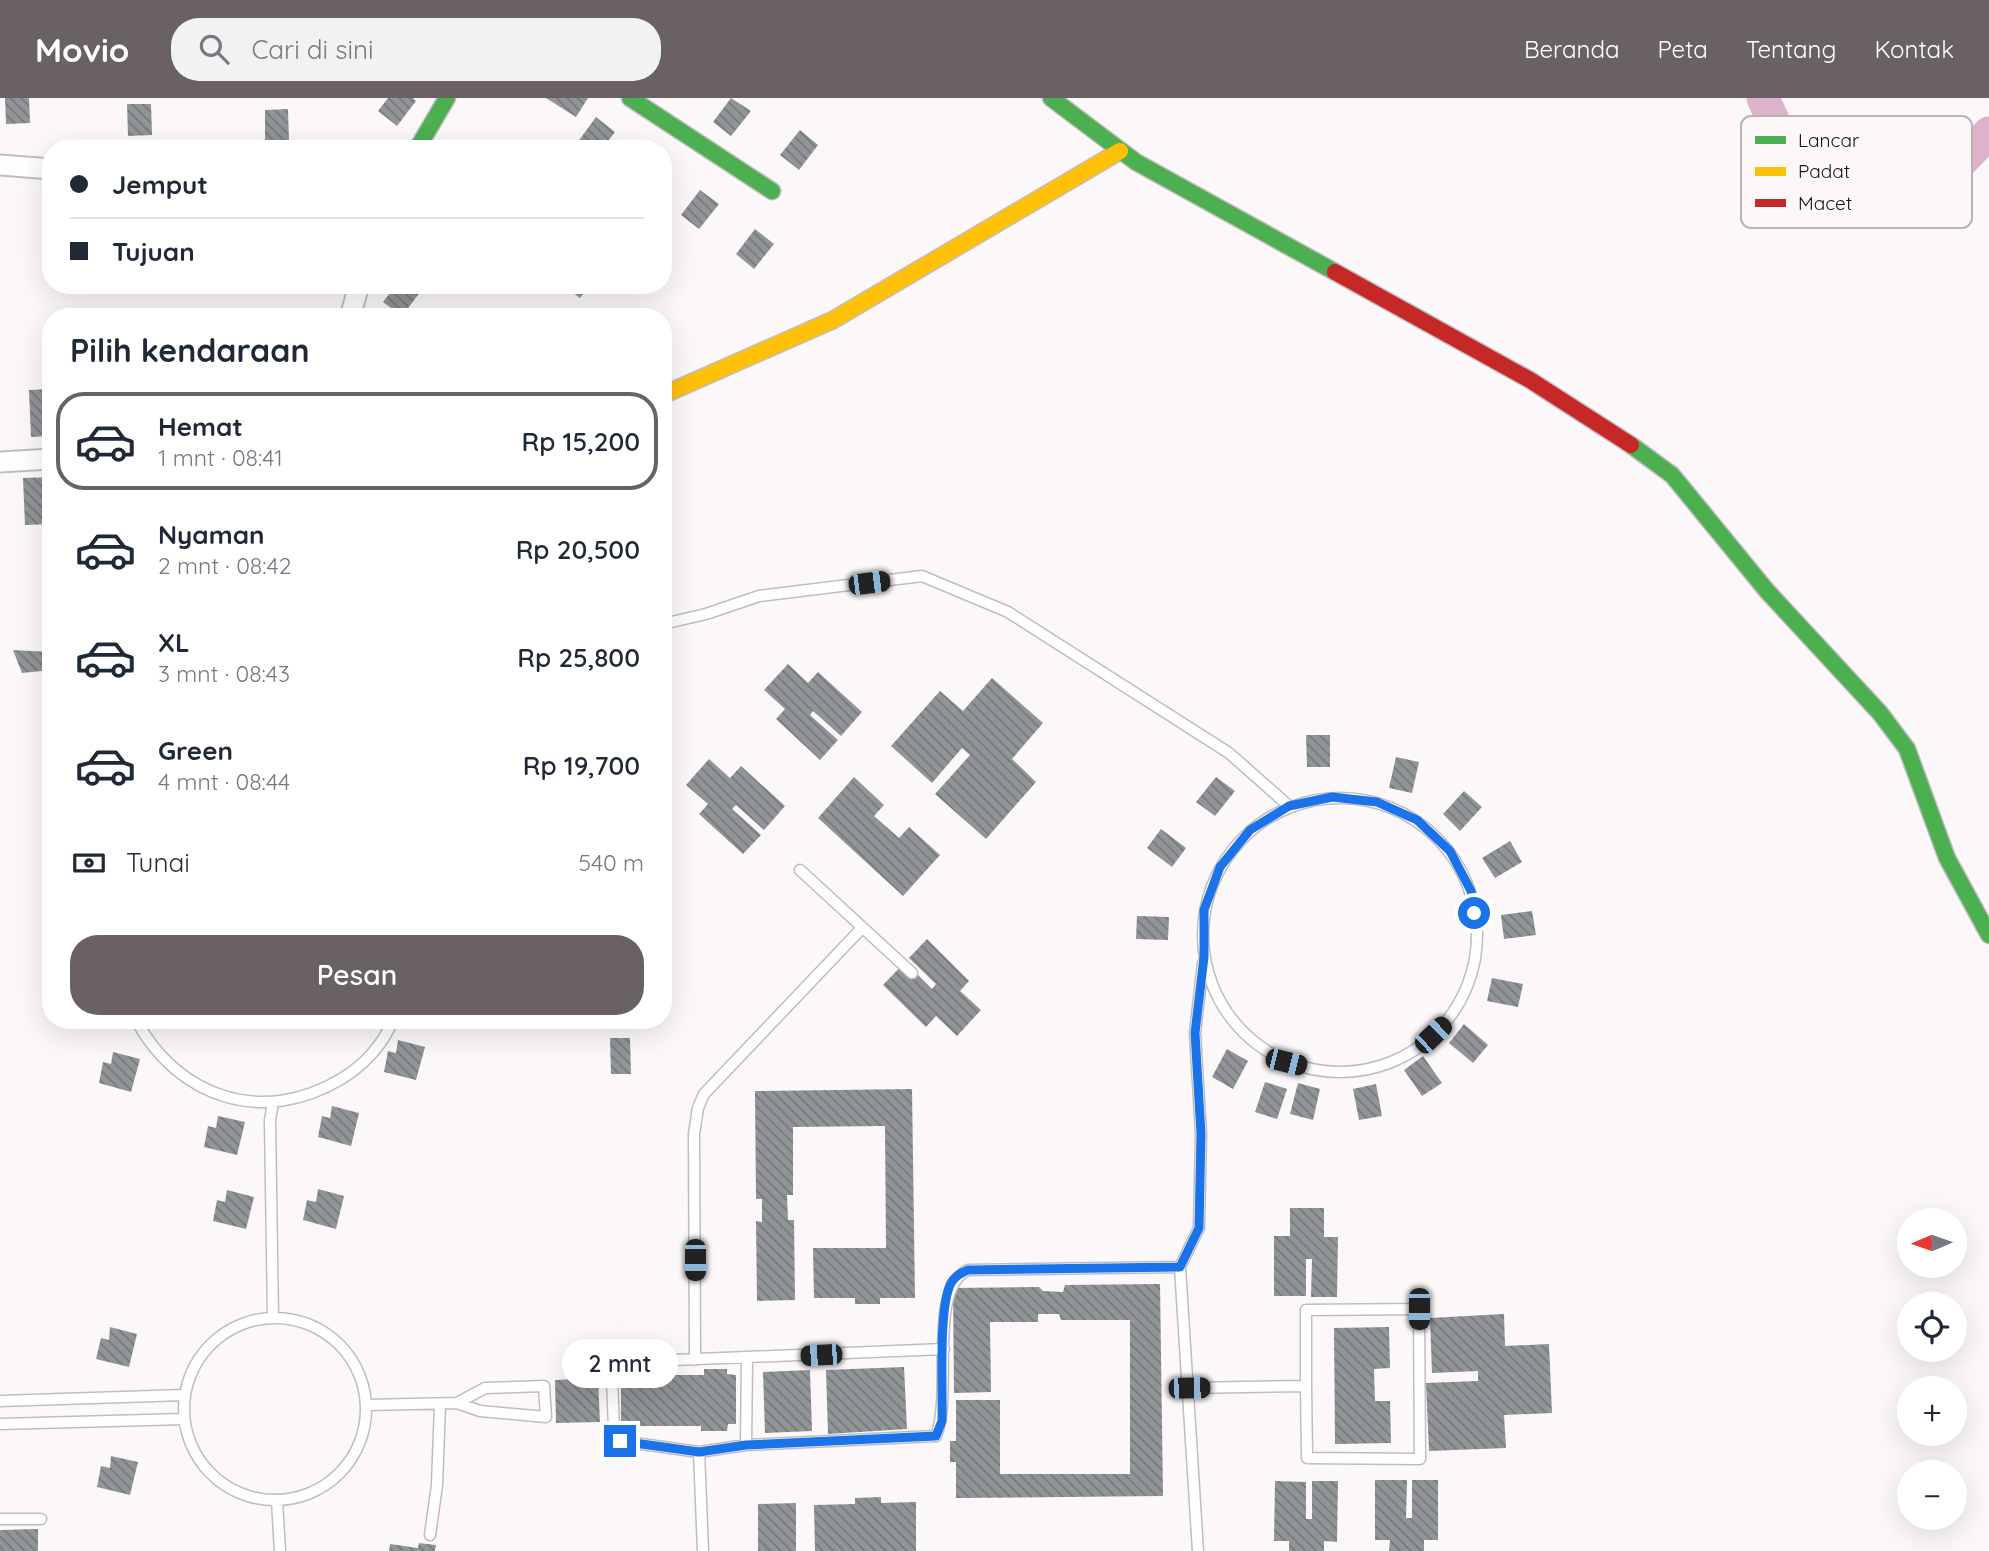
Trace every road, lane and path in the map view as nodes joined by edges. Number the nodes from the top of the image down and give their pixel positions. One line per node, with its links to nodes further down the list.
1 (447, 98): 4 (street)
2 (630, 98): 8 (street)
3 (1051, 98): 5 (street)
4 (422, 140)
5 (1120, 151): 9 (street); 16 (street)
6 (0, 165): 7 (street)
7 (42, 168)
8 (772, 191)
9 (672, 391)
10 (42, 460): 11 (street)
11 (0, 462)
12 (672, 621): 13 (lane)
13 (1289, 806): 17 (lane); 17 (lane)
14 (800, 870): 15 (lane)
15 (862, 928): 18 (lane); 26 (lane)
16 (1989, 935)
17 (1204, 957): 22 (lane)
18 (912, 973)
19 (141, 1029): 21 (lane)
20 (389, 1029): 21 (lane)
21 (273, 1103): 23 (lane)
22 (1180, 1267): 24 (lane); 28 (lane)
23 (273, 1318): 29 (lane); 33 (lane)
24 (944, 1349): 25 (lane); 36 (lane)
25 (747, 1359): 26 (lane); 36 (lane)
26 (695, 1360): 37 (lane)
27 (1306, 1386): 27 (lane); 28 (lane)
28 (1189, 1388): 44 (lane)
29 (184, 1395): 30 (lane); 34 (lane)
30 (0, 1401)
31 (457, 1403): 31 (lane); 32 (lane)
32 (440, 1404): 33 (lane); 41 (lane)
33 (366, 1405): 38 (lane)
34 (184, 1419): 35 (lane); 38 (lane)
35 (0, 1424)
36 (746, 1445): 37 (lane)
37 (699, 1452): 43 (lane)
38 (277, 1501): 42 (lane)
39 (0, 1519): 40 (lane)
40 (41, 1519)
41 (430, 1535)
42 (281, 1551)
43 (703, 1551)
44 (1198, 1551)

